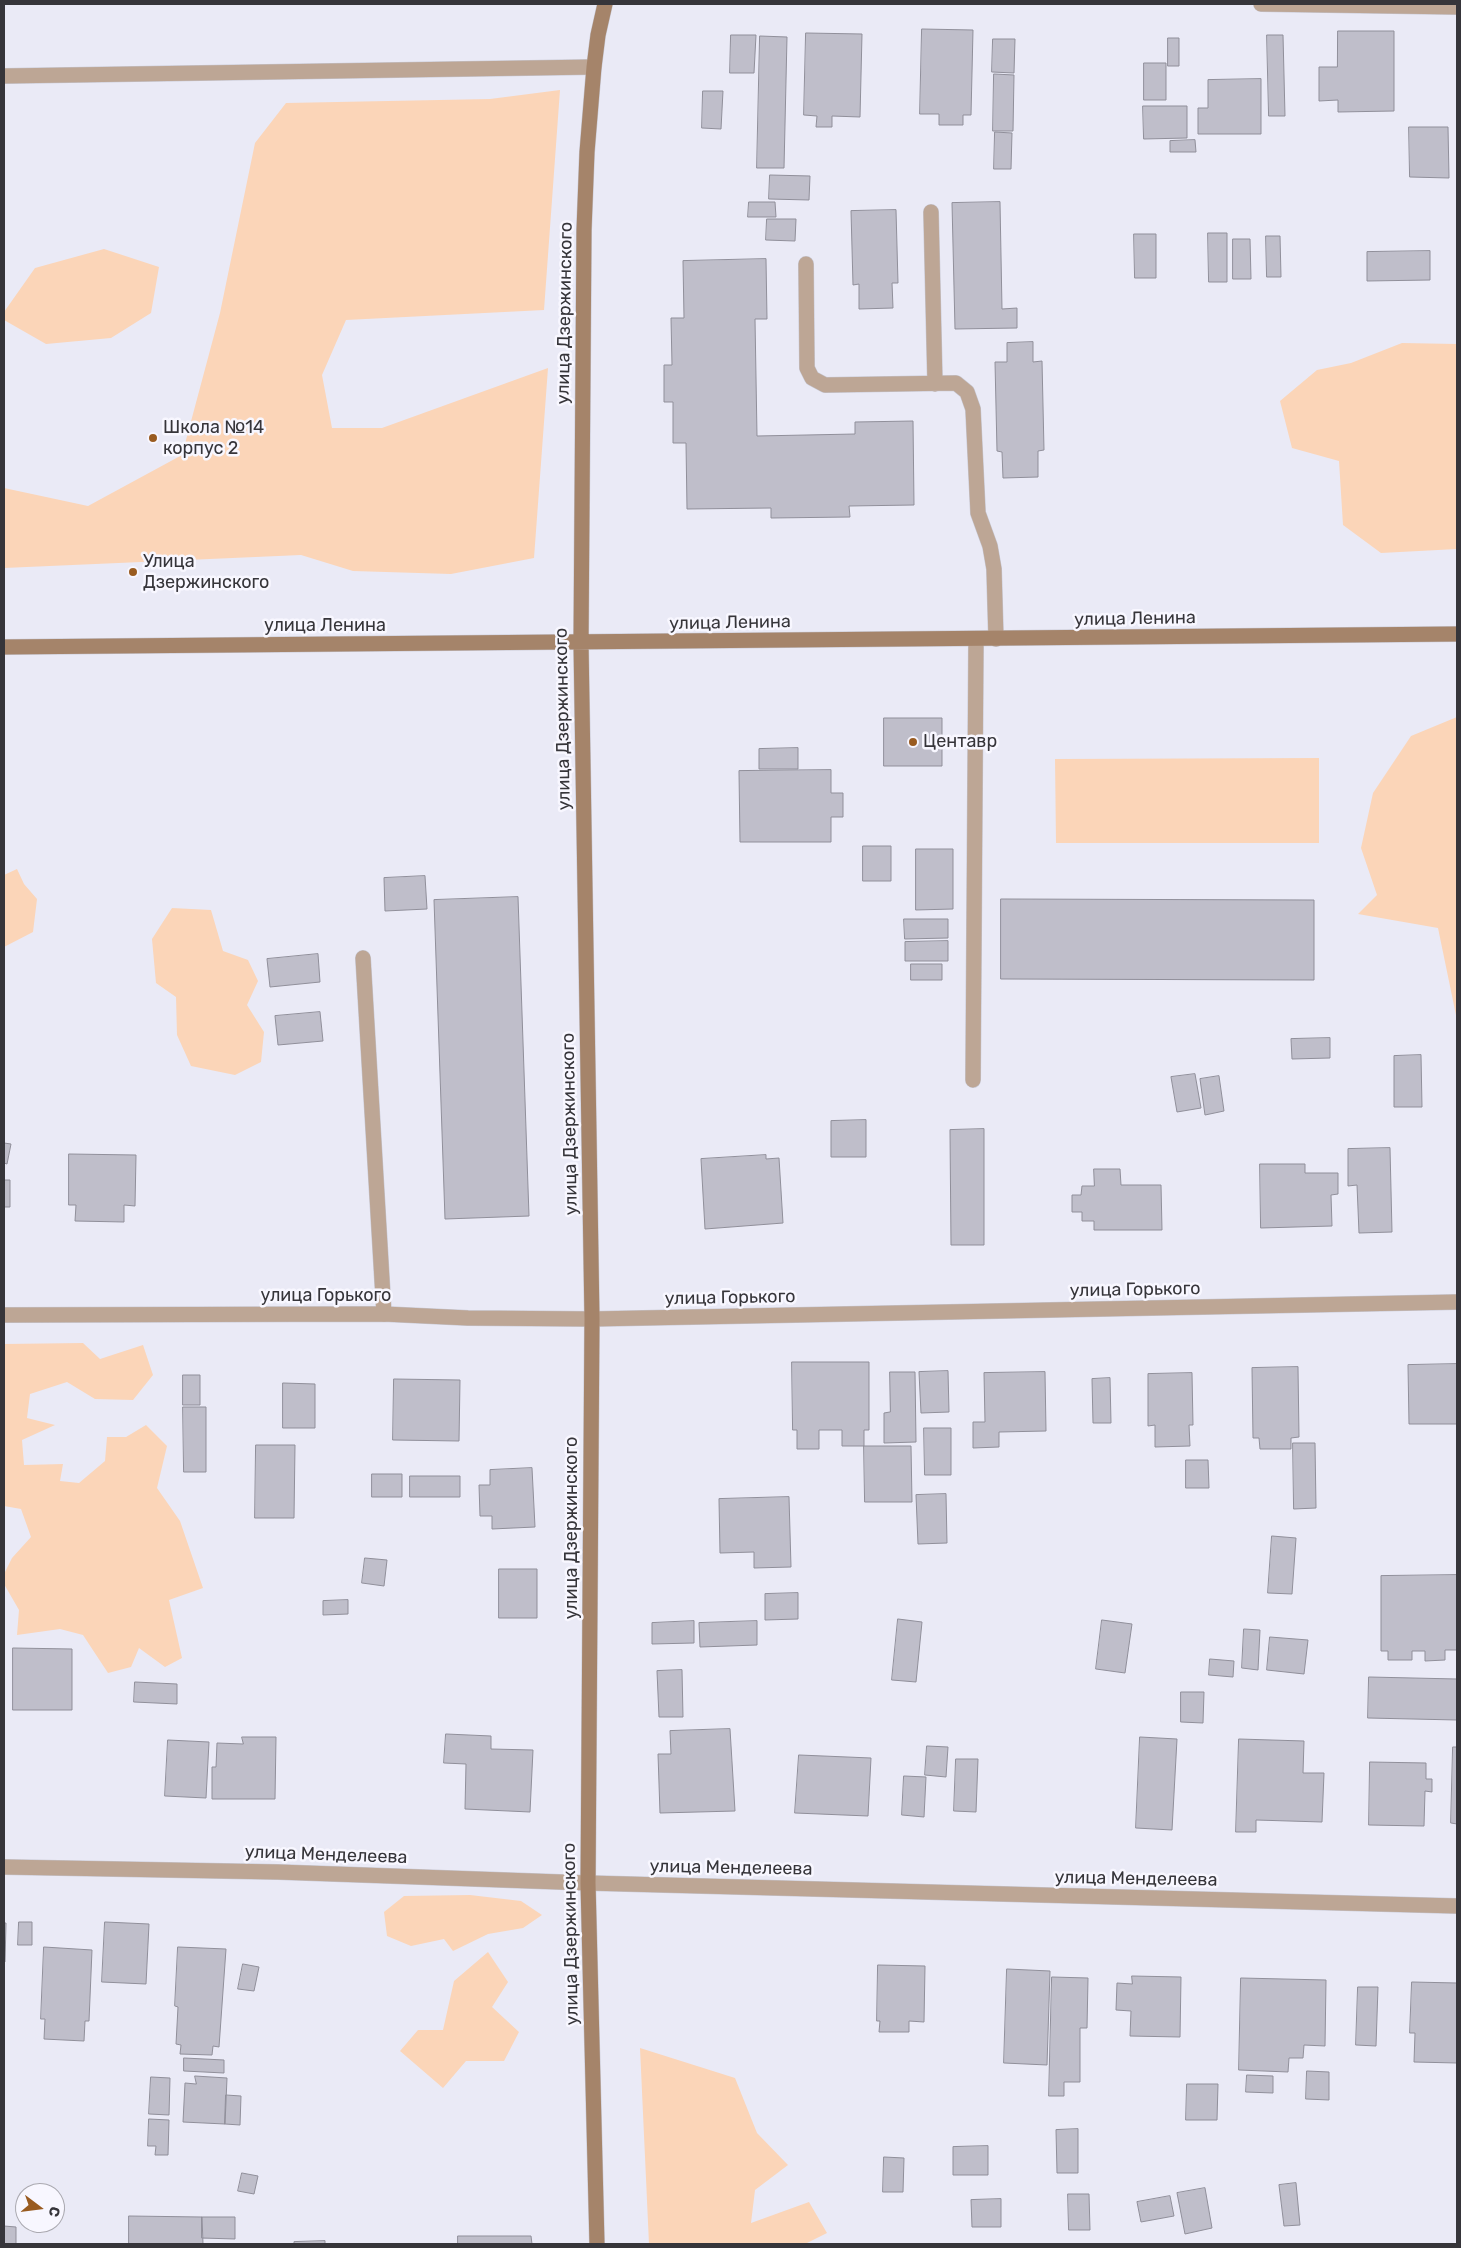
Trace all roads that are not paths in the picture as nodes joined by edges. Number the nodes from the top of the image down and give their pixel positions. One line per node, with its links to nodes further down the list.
1 (605, 4): 4 (main road, улица Дзержинского)
2 (1262, 4): 3 (street)
3 (1457, 7)
4 (594, 67): 5 (street); 12 (main road, улица Дзержинского)
5 (4, 76)
6 (932, 212): 8 (street)
7 (806, 264): 8 (street)
8 (935, 384): 11 (street)
9 (1457, 634): 11 (main road, улица Ленина)
10 (976, 639): 11 (main road, улица Ленина); 12 (main road, улица Ленина); 15 (street)
11 (996, 639)
12 (581, 643): 13 (main road, улица Ленина); 19 (main road, улица Дзержинского)
13 (4, 647)
14 (363, 958): 17 (street)
15 (973, 1080)
16 (1457, 1302): 19 (street, улица Горького)
17 (384, 1314): 18 (street, улица Горького); 19 (street, улица Горького)
18 (4, 1315)
19 (592, 1319): 21 (main road, улица Дзержинского)
20 (4, 1867): 21 (street, улица Менделеева)
21 (588, 1883): 22 (street, улица Менделеева); 23 (main road, улица Дзержинского)
22 (1457, 1906)
23 (597, 2244)

